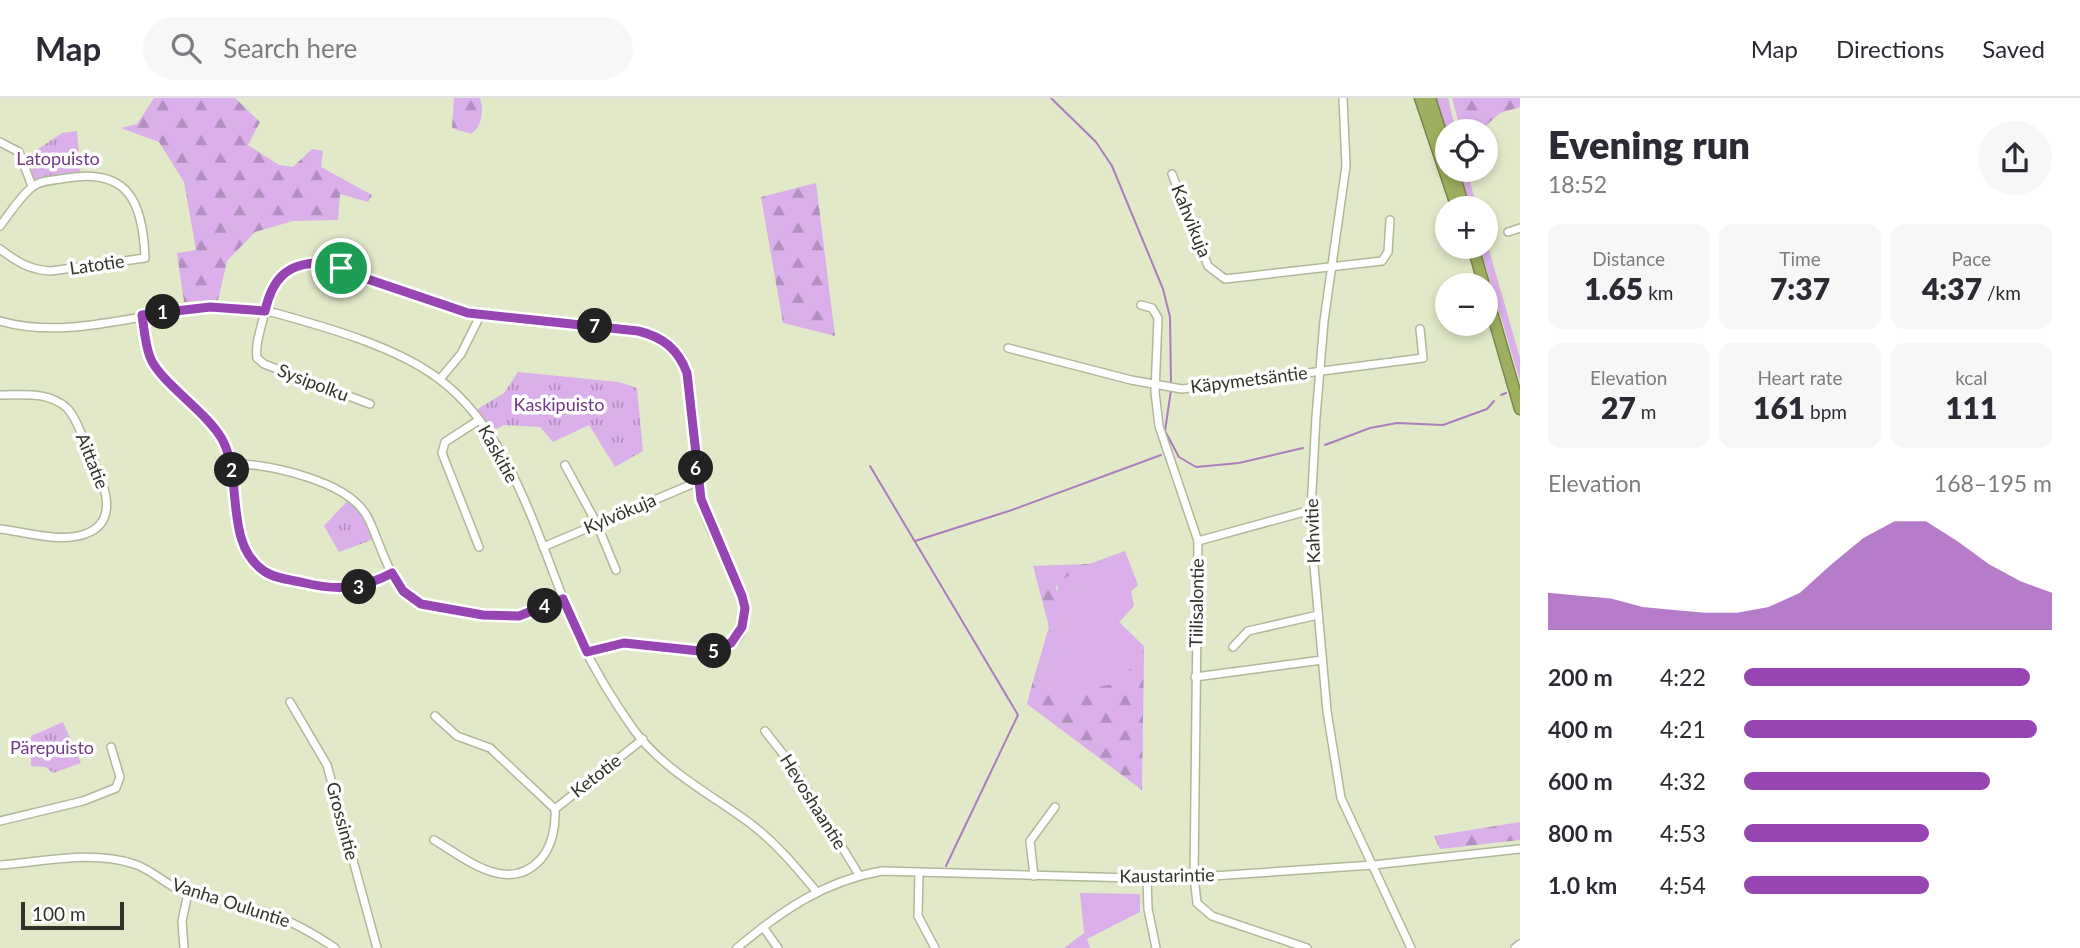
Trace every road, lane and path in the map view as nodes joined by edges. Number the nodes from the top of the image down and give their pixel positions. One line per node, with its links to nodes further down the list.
1 (1343, 98): 14 (street, Kahvitie)
2 (1420, 98): 8 (highway)
3 (1430, 98): 4 (highway)
4 (1437, 119)
5 (0, 142): 7 (street)
6 (1172, 174): 14 (street, Kahvikuja)
7 (33, 186): 10 (street); 13 (street, Latotie)
8 (1453, 196)
9 (1390, 220): 14 (street)
10 (0, 226)
11 (1520, 228): 12 (street)
12 (1508, 232)
13 (0, 249)
14 (1331, 266): 23 (street, Kahvitie)
15 (1141, 304): 25 (street, Tiilisalontie)
16 (264, 314): 17 (street, Kaskitie); 18 (street); 24 (street, Kaskitie); 27 (street, Sysipolku)
17 (142, 315): 19 (street, Kaskitie); 30 (street)
18 (480, 316): 24 (street); 32 (street)
19 (0, 321)
20 (1420, 329): 23 (street, Käpymetsäntie)
21 (1498, 333): 28 (highway)
22 (1008, 348): 25 (street, Käpymetsäntie)
23 (1319, 371): 25 (street, Käpymetsäntie); 33 (street, Kahvitie)
24 (440, 379): 29 (street, Kaskitie)
25 (1155, 385): 36 (street, Tiilisalontie)
26 (0, 396): 35 (street, Aittatie)
27 (370, 404)
28 (1520, 409)
29 (479, 420): 37 (street); 38 (street, Kaskitie)
30 (231, 463): 40 (street); 40 (street)
31 (565, 465): 34 (street)
32 (697, 482): 34 (street, Kylvökuja); 44 (street)
33 (1311, 510): 36 (street); 42 (street, Kahvitie)
34 (597, 524): 38 (street, Kylvökuja); 39 (street)
35 (0, 529)
36 (1198, 541): 46 (street, Tiilisalontie)
37 (479, 547)
38 (543, 547): 41 (street, Kaskitie)
39 (616, 570)
40 (392, 573): 41 (street)
41 (563, 599): 44 (street, Kaskitie)
42 (1318, 615): 43 (street); 45 (street, Kahvitie)
43 (1233, 647)
44 (587, 652): 50 (street, Kaskitie)
45 (1322, 660): 46 (street); 58 (street, Kahvitie)
46 (1195, 677): 62 (street, Tiilisalontie)
47 (290, 702): 70 (street, Grossintie)
48 (435, 716): 53 (street)
49 (765, 731): 60 (street, Hevoshaantie)
50 (643, 739): 53 (street, Ketotie); 64 (street, Kaskitie)
51 (111, 747): 54 (street)
52 (1055, 807): 61 (street)
53 (555, 809): 55 (street, Ketotie)
54 (0, 821)
55 (434, 840)
56 (1520, 849): 58 (street, Kaustarintie)
57 (0, 865): 65 (street, Vanha Ouluntie)
58 (1373, 865): 62 (street, Kaustarintie); 76 (street, Kahvitie)
59 (919, 872): 60 (street, Kaustarintie); 61 (street, Kaustarintie); 73 (street)
60 (859, 876): 64 (street, Kaustarintie)
61 (1034, 876): 63 (street, Kaustarintie)
62 (1194, 877): 63 (street, Kaustarintie); 75 (street, Tiilisalontie)
63 (1147, 879): 74 (street)
64 (816, 891): 66 (street)
65 (188, 893): 68 (street); 69 (street, Vanha Ouluntie)
66 (763, 926): 71 (street); 72 (street)
67 (1520, 944): 77 (street)
68 (184, 948)
69 (335, 948)
70 (377, 948)
71 (737, 948)
72 (778, 948)
73 (935, 948)
74 (1156, 948)
75 (1307, 948)
76 (1411, 948)
77 (1515, 948)

